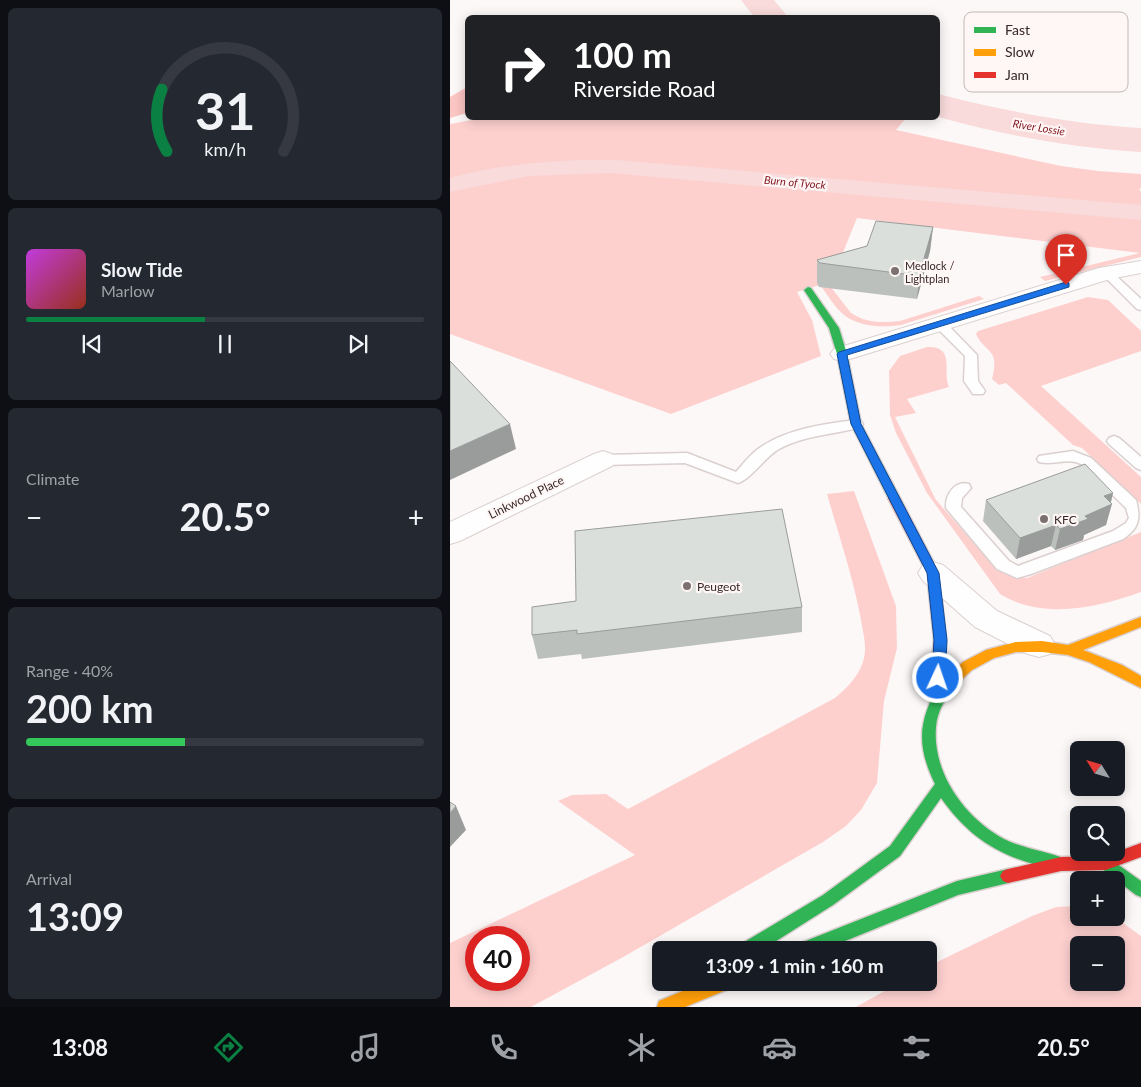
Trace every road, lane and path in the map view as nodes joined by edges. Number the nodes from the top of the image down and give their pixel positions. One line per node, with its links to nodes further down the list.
1 (1141, 267): 2 (street)
2 (1108, 273): 4 (lane); 5 (street)
3 (808, 290): 6 (main road)
4 (1141, 306)
5 (939, 323): 6 (street); 7 (lane)
6 (842, 354): 8 (main road)
7 (978, 391)
8 (856, 424): 11 (lane); 15 (main road)
9 (1114, 440): 12 (lane)
10 (1044, 459): 13 (lane)
11 (603, 460): 14 (street, Linkwood Place)
12 (1141, 464)
13 (964, 488)
14 (450, 534)
15 (933, 573): 17 (street); 20 (main road)
16 (1141, 622): 18 (main road)
17 (1039, 645): 18 (main road); 20 (main road)
18 (1072, 649): 19 (main road)
19 (1141, 683)
20 (937, 697): 21 (main road)
21 (941, 787): 24 (main road); 26 (main road)
22 (1141, 850): 23 (main road)
23 (1106, 863): 24 (main road); 25 (main road)
24 (1061, 864): 27 (main road)
25 (1141, 890)
26 (762, 941)
27 (826, 941)
28 (681, 991): 30 (main road)
29 (703, 991): 31 (main road)
30 (655, 1007)
31 (665, 1007)

